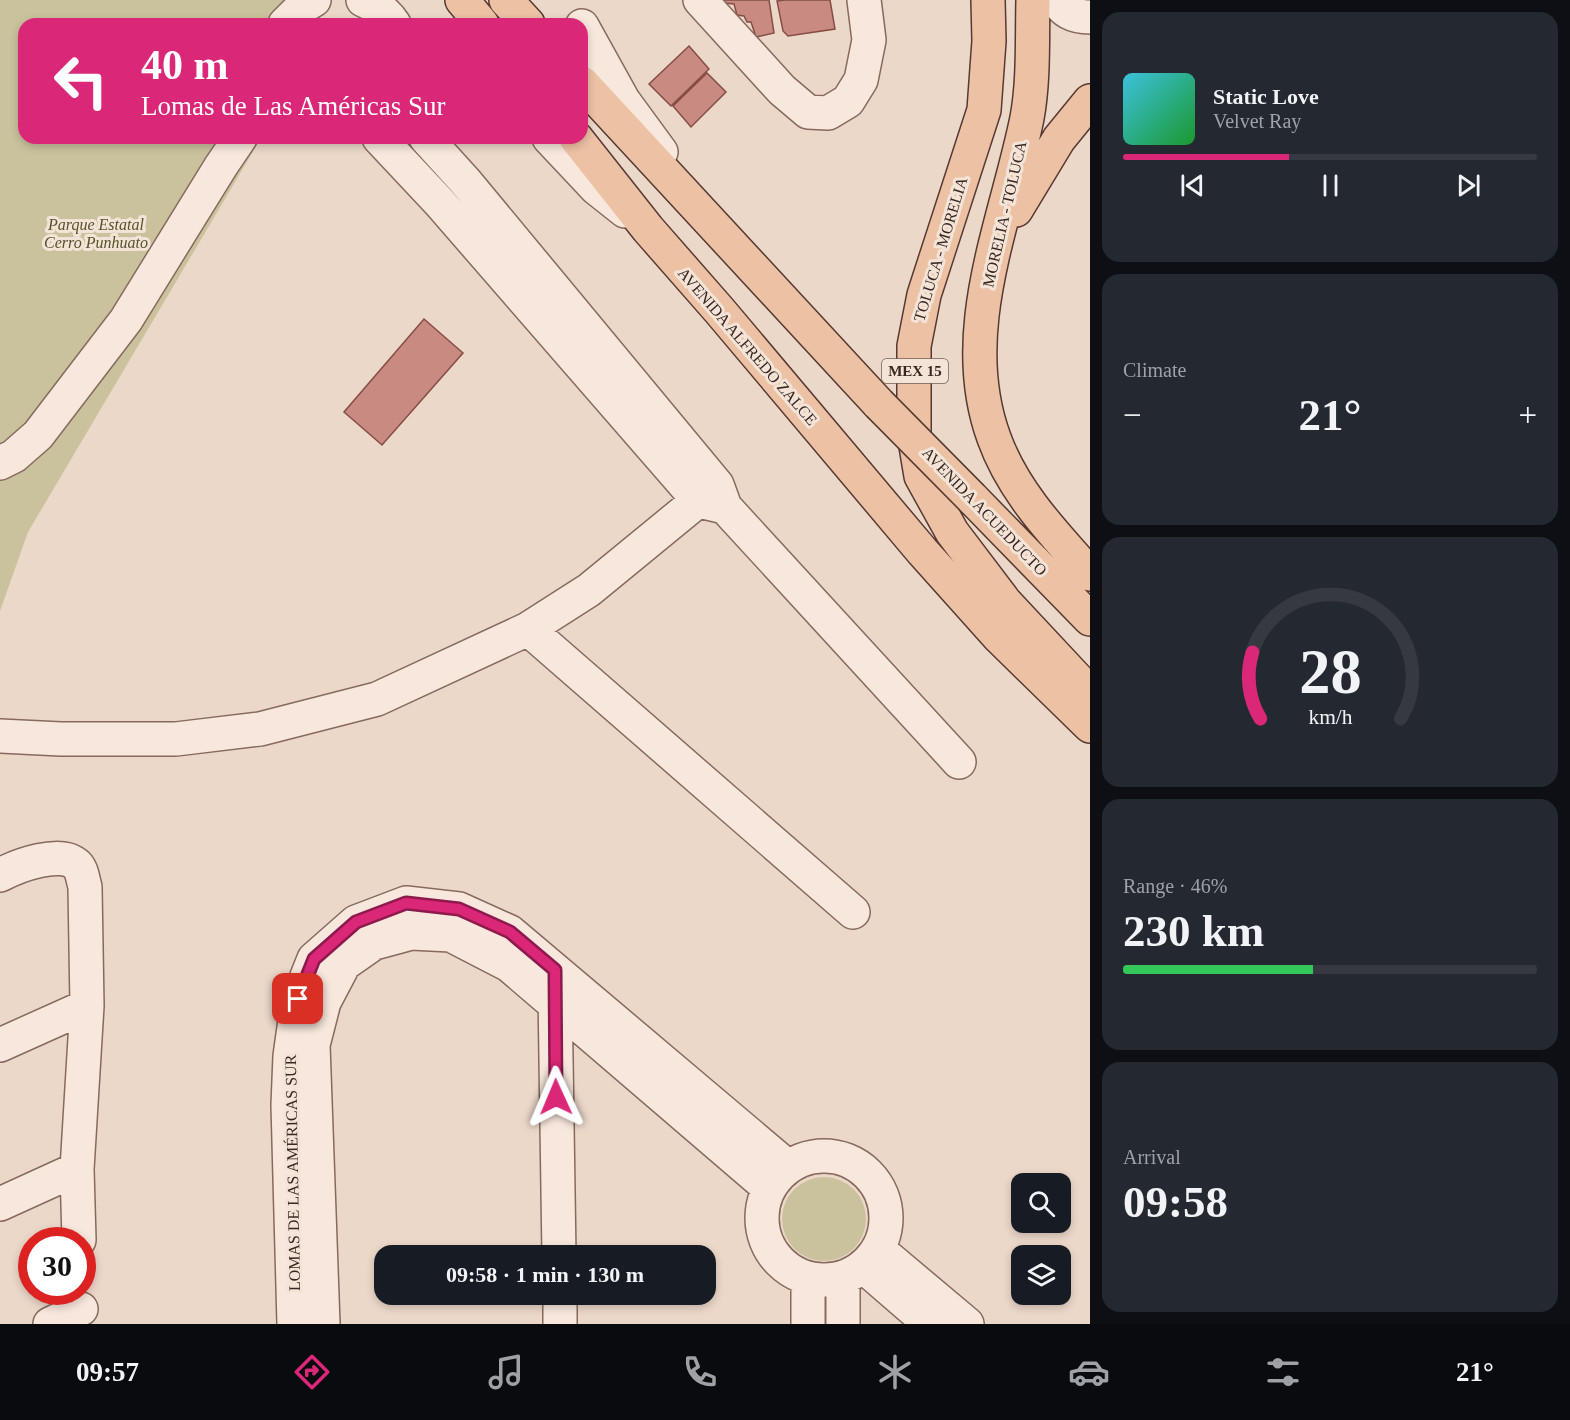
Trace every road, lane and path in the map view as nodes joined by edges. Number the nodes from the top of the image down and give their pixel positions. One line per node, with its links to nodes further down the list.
1 (363, 0): 11 (street)
2 (462, 0): 12 (main road)
3 (506, 0): 13 (main road)
4 (570, 0): 14 (street)
5 (700, 0): 6 (street)
6 (864, 0)
7 (988, 0): 33 (main road, TOLUCA - MORELIA / MEX 15)
8 (1033, 0): 26 (main road, MORELIA - TOLUCA)
9 (1057, 0): 10 (street)
10 (1090, 17)
11 (390, 18)
12 (477, 18)
13 (522, 18)
14 (579, 18)
15 (588, 36): 27 (street)
16 (588, 90): 27 (main road)
17 (1090, 100): 26 (main road)
18 (236, 144): 28 (street)
19 (385, 144): 24 (street)
20 (431, 144): 23 (street)
21 (555, 144): 25 (street)
22 (581, 144): 25 (main road, AVENIDA ALFREDO ZALCE)
23 (465, 181): 24 (street); 29 (street)
24 (440, 203): 29 (street)
25 (648, 229): 34 (main road, AVENIDA ALFREDO ZALCE)
26 (993, 251): 30 (main road, MORELIA - TOLUCA)
27 (743, 258): 31 (main road, AVENIDA ACUEDUCTO, bridge)
28 (0, 463)
29 (713, 498): 32 (street); 36 (street)
30 (1090, 574)
31 (1090, 619)
32 (528, 630): 35 (street); 38 (street)
33 (1090, 693)
34 (1090, 726)
35 (0, 736)
36 (959, 762)
37 (0, 875): 40 (street)
38 (853, 912)
39 (555, 970): 41 (street); 44 (street, LOMAS DE LAS AMÉRICAS SUR); 50 (street, LOMAS DE LAS AMÉRICAS SUR)
40 (87, 1006): 42 (street); 43 (street)
41 (555, 1006): 44 (street, LOMAS DE LAS AMÉRICAS SUR); 47 (street); 50 (street, LOMAS DE LAS AMÉRICAS SUR)
42 (0, 1045)
43 (77, 1169): 45 (street); 46 (street)
44 (779, 1178): 48 (street); 49 (street)
45 (0, 1204)
46 (79, 1227)
47 (559, 1245)
48 (862, 1265): 49 (street); 57 (street); 58 (street); 59 (street)
49 (808, 1279): 56 (street)
50 (303, 1303): 54 (street, LOMAS DE LAS AMÉRICAS SUR)
51 (560, 1305): 55 (street)
52 (81, 1308): 53 (street)
53 (50, 1324)
54 (323, 1324)
55 (560, 1324)
56 (808, 1324)
57 (843, 1324)
58 (930, 1324)
59 (967, 1324)

